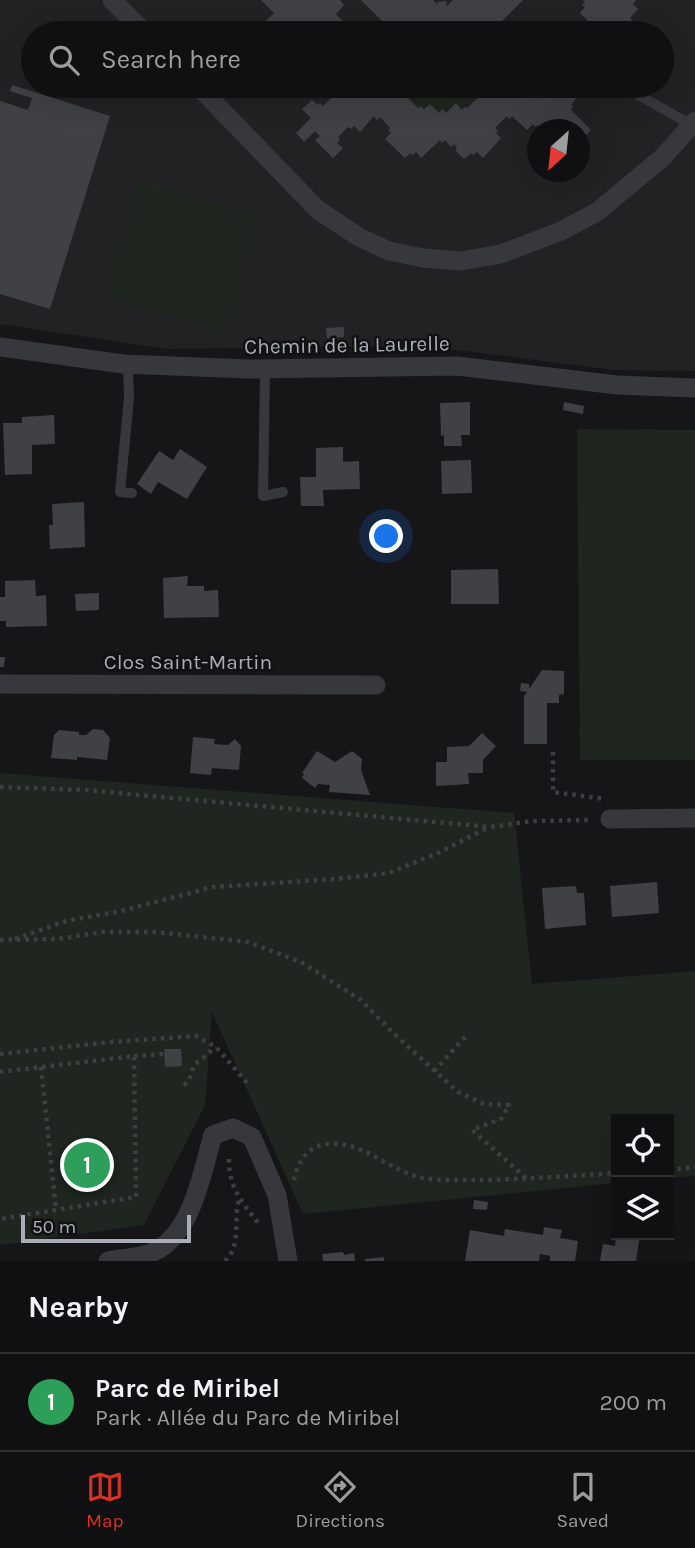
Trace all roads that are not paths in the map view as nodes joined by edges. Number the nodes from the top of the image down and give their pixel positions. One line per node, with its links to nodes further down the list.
1 (112, 0): 2 (street)
2 (133, 21)
3 (210, 98): 5 (street)
4 (645, 98): 5 (lane)
5 (693, 123)
6 (0, 347): 7 (street, Chemin de la Laurelle)
7 (128, 365): 8 (street, Chemin de la Laurelle); 11 (lane)
8 (265, 369): 9 (street, Chemin de la Laurelle); 10 (lane)
9 (695, 388)
10 (284, 492)
11 (132, 493)
12 (0, 684): 13 (street, Clos Saint-Martin)
13 (376, 685)
14 (695, 818): 15 (street)
15 (610, 819)
16 (108, 1261): 17 (street)
17 (288, 1261)

